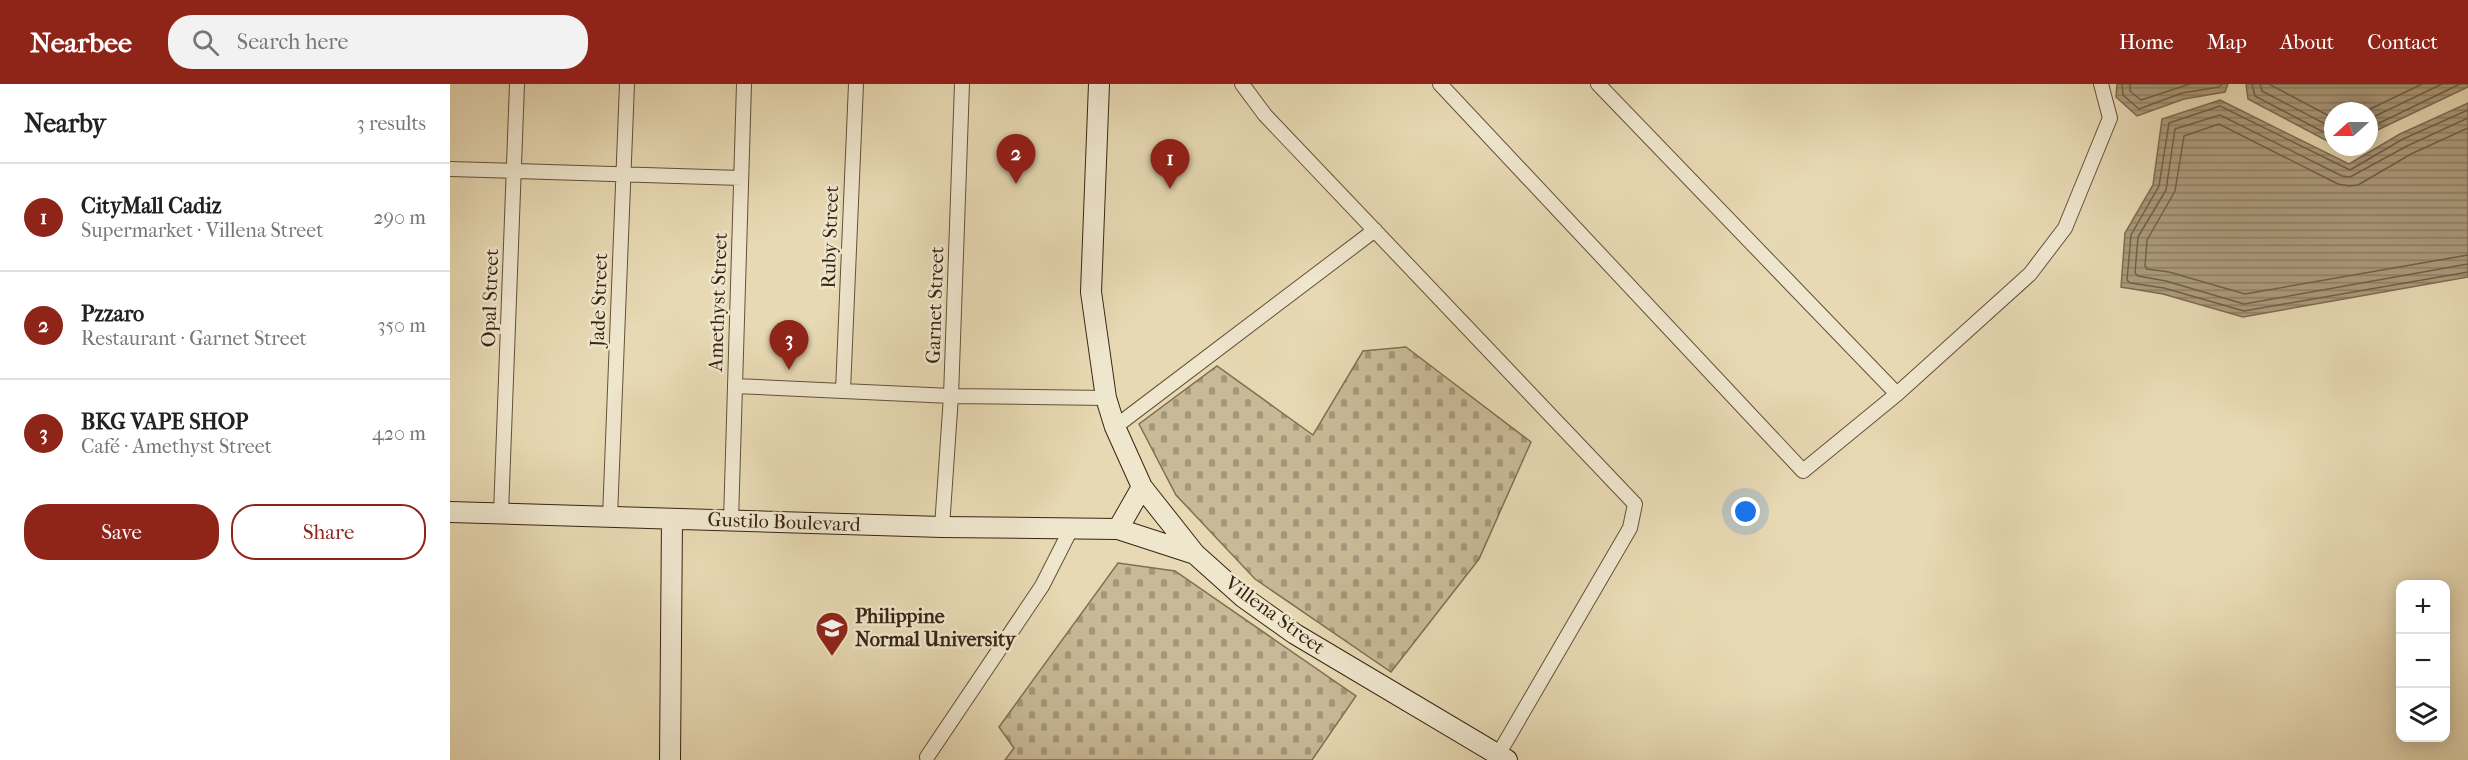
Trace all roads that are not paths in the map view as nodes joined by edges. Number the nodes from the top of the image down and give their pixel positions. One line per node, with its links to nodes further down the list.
1 (517, 84): 12 (street, Opal Street)
2 (627, 84): 13 (street, Jade Street)
3 (744, 84): 14 (street, Amethyst Street)
4 (856, 84): 17 (street, Ruby Street)
5 (962, 84): 19 (street, Garnet Street)
6 (1098, 84): 20 (street, Villena Street)
7 (1242, 84): 15 (street)
8 (1440, 84): 18 (street)
9 (1598, 84): 18 (street)
10 (2101, 84): 18 (street)
11 (450, 169): 12 (street)
12 (514, 171): 13 (street); 24 (street, Opal Street)
13 (624, 174): 14 (street); 25 (street, Jade Street)
14 (741, 178): 16 (street, Amethyst Street)
15 (1375, 230): 21 (street); 33 (street)
16 (735, 387): 17 (street); 27 (street, Amethyst Street)
17 (843, 391): 19 (street)
18 (1897, 394)
19 (951, 396): 20 (street); 28 (street, Garnet Street)
20 (1106, 398): 21 (street, Villena Street)
21 (1115, 427): 22 (street, Villena Street)
22 (1142, 487): 30 (street); 31 (street, Villena Street)
23 (450, 512): 24 (street, Gustilo Boulevard)
24 (501, 513): 25 (street, Gustilo Boulevard)
25 (610, 517): 26 (street, Gustilo Boulevard)
26 (672, 519): 27 (street, Gustilo Boulevard); 34 (street)
27 (731, 521): 28 (street, Gustilo Boulevard)
28 (942, 527): 29 (street, Gustilo Boulevard)
29 (1071, 529): 30 (street, Gustilo Boulevard); 32 (street)
30 (1118, 529): 31 (street, Gustilo Boulevard)
31 (1195, 554): 33 (street, Villena Street)
32 (927, 757)
33 (1500, 758)
34 (670, 760)

